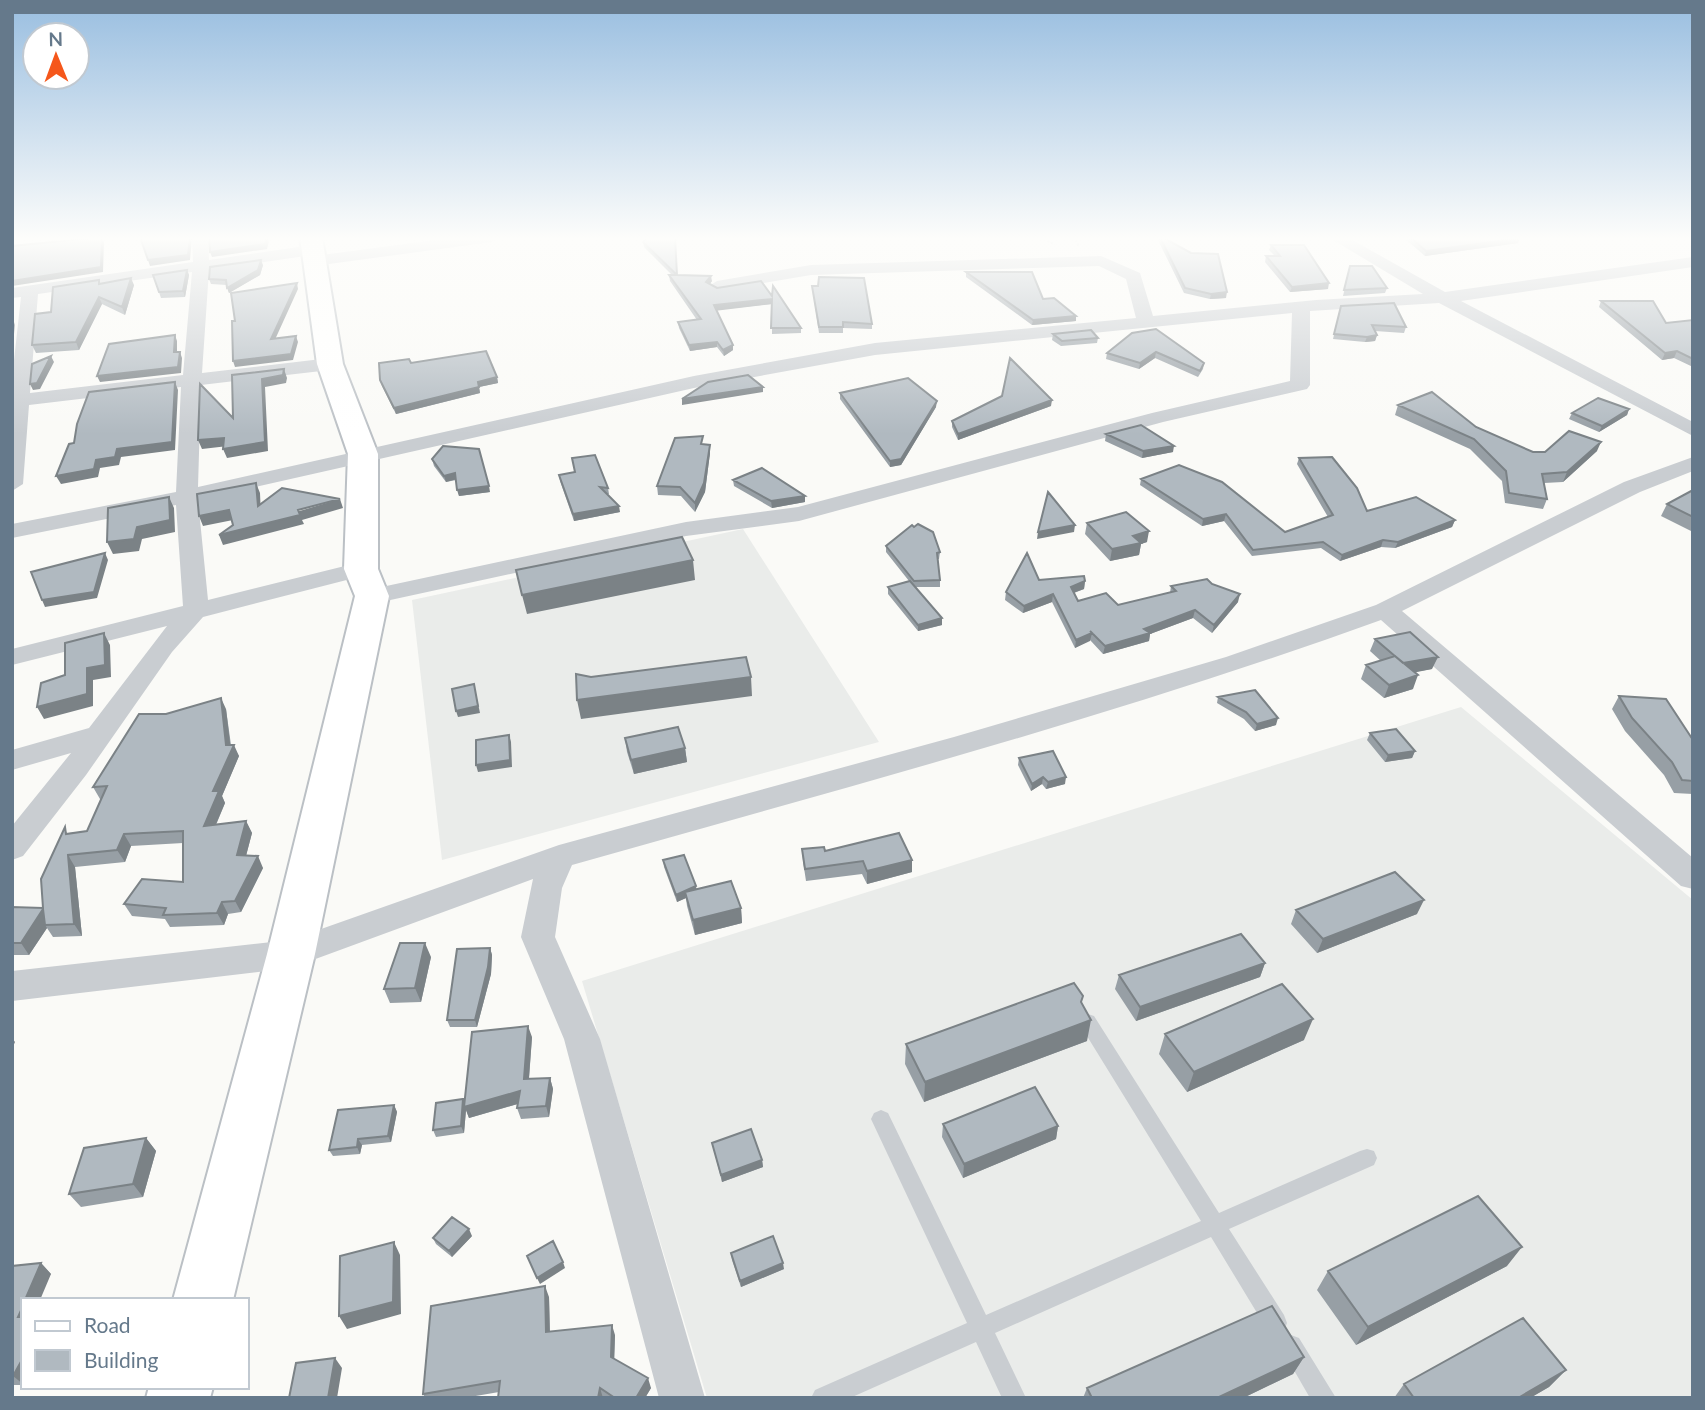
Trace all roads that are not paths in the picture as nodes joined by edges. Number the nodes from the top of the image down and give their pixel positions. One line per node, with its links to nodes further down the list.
1 (21, 303): 11 (street)
2 (199, 303): 10 (street)
3 (321, 303): 9 (street)
4 (1141, 303): 8 (street)
5 (1356, 303): 8 (street)
6 (1451, 303): 12 (street)
7 (1301, 310): 18 (street)
8 (1146, 323): 13 (street)
9 (330, 364): 10 (street); 13 (street)
10 (192, 380): 11 (street); 16 (street)
11 (17, 400): 15 (street)
12 (1693, 430)
13 (363, 454): 16 (street); 18 (street)
14 (1693, 463): 20 (street)
15 (12, 484)
16 (187, 496): 17 (street); 19 (street)
17 (12, 531)
18 (366, 582): 19 (street); 27 (street)
19 (196, 609): 21 (street); 22 (street)
20 (1385, 610): 25 (street); 26 (street)
21 (12, 657)
22 (99, 735): 23 (street); 24 (street)
23 (12, 760)
24 (12, 848)
25 (559, 857): 27 (street); 35 (street)
26 (1693, 877)
27 (291, 954): 28 (street); 33 (street)
28 (12, 986)
29 (1088, 1022): 32 (lane)
30 (881, 1119): 34 (lane)
31 (1367, 1158): 32 (lane)
32 (1214, 1225): 34 (lane); 38 (lane)
33 (204, 1298)
34 (982, 1329): 36 (lane); 37 (lane)
35 (682, 1398)
36 (823, 1398)
37 (1014, 1398)
38 (1324, 1398)

